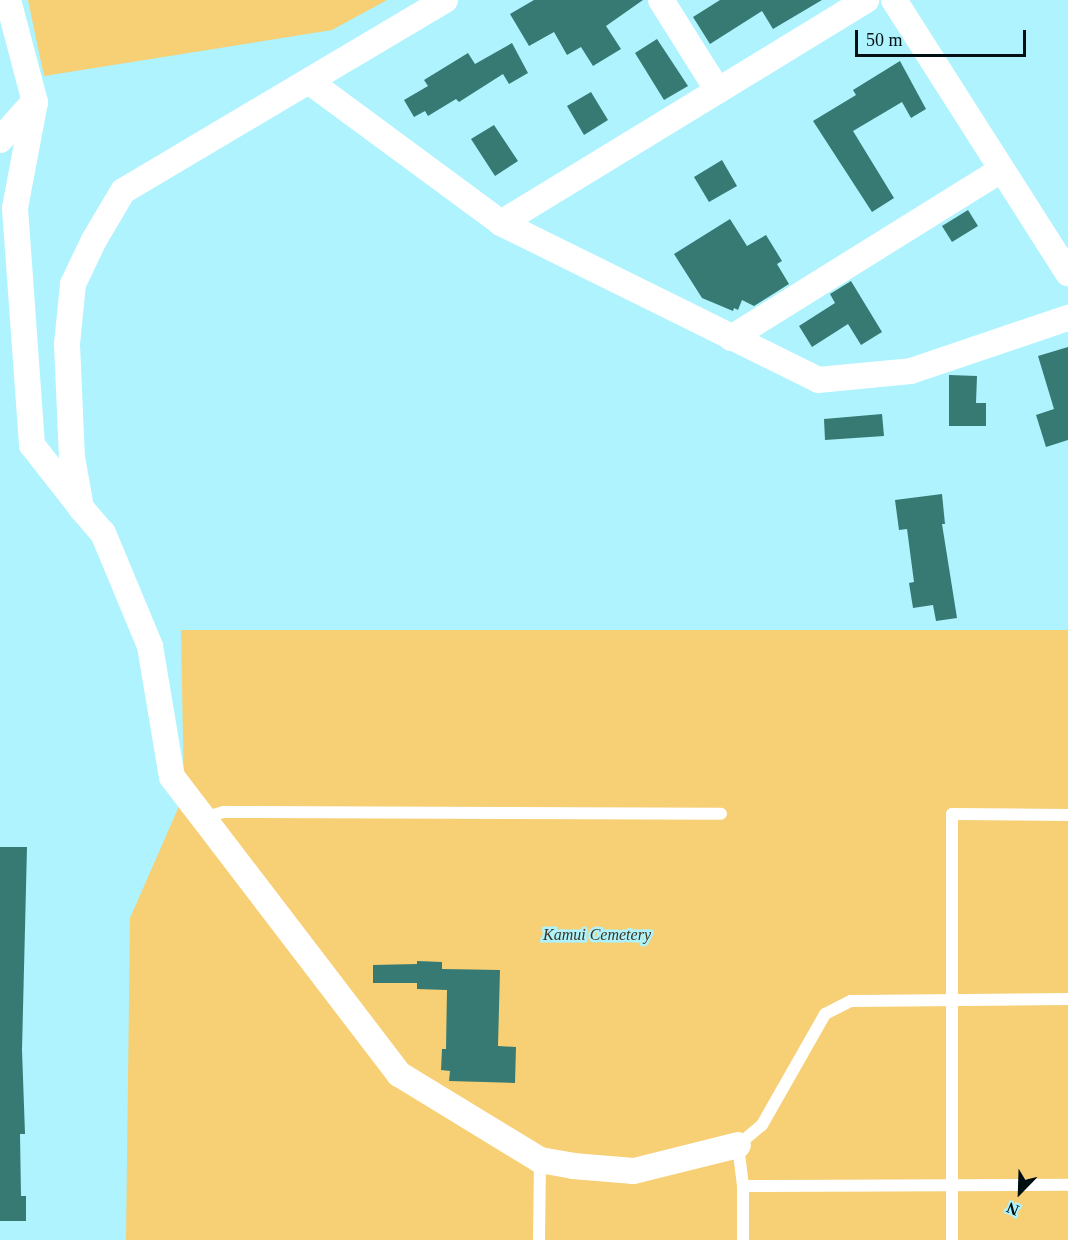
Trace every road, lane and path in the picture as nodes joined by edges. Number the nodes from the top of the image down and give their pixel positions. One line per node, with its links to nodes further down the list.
1 (8, 0): 8 (street)
2 (445, 0): 6 (street)
3 (661, 0): 7 (street)
4 (866, 0): 7 (street)
5 (894, 0): 10 (street)
6 (310, 82): 11 (street); 15 (street)
7 (718, 91): 11 (street)
8 (34, 102): 9 (street); 15 (street)
9 (0, 140)
10 (1001, 170): 12 (street); 14 (street)
11 (501, 223): 14 (street)
12 (1068, 273)
13 (1068, 318): 14 (street)
14 (731, 338)
15 (81, 508): 18 (street)
16 (721, 814): 18 (lane)
17 (1068, 815): 20 (lane)
18 (204, 818): 22 (street)
19 (1068, 999): 20 (lane)
20 (952, 1001): 21 (lane); 23 (lane)
21 (738, 1144): 22 (street); 25 (lane)
22 (540, 1160): 26 (lane)
23 (952, 1185): 24 (lane); 25 (lane); 28 (lane)
24 (1068, 1185)
25 (743, 1186): 27 (lane)
26 (539, 1240)
27 (742, 1240)
28 (952, 1240)

